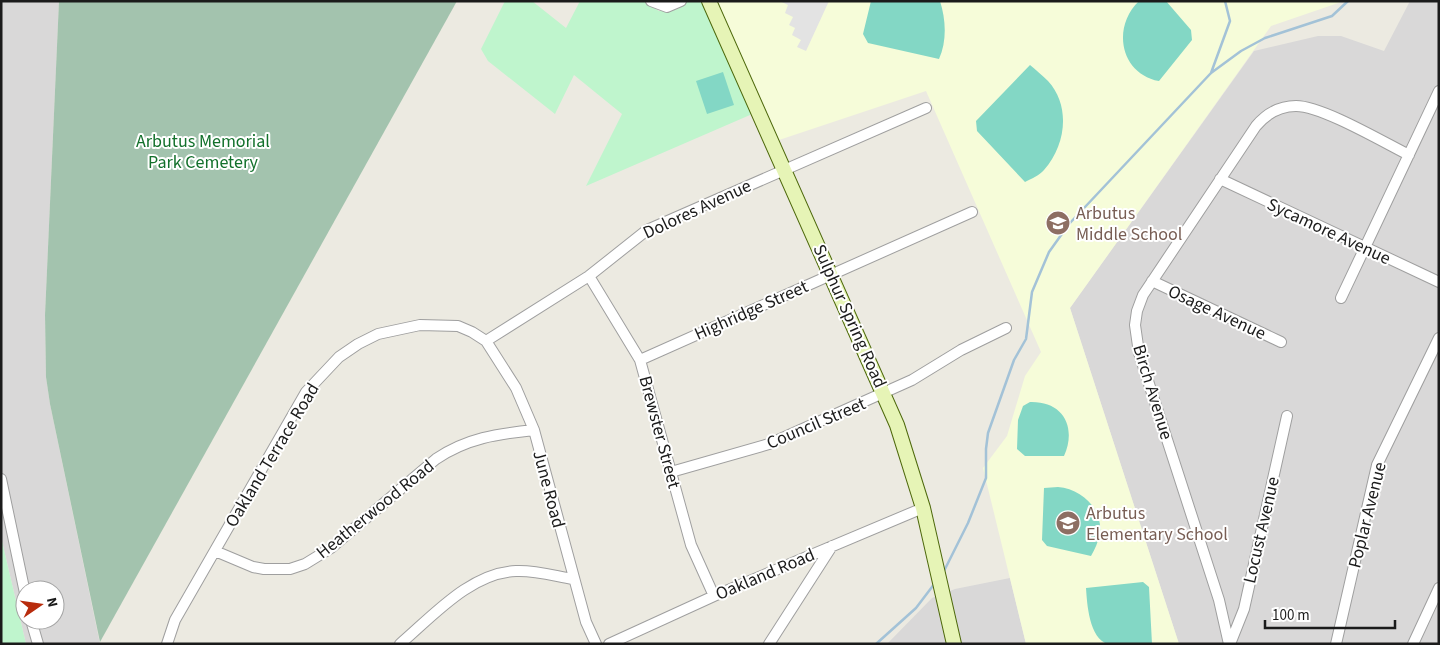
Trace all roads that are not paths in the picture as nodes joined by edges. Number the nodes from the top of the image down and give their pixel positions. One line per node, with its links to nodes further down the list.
1 (651, 1): 2 (street)
2 (681, 1)
3 (710, 1): 7 (main road, Sulphur Spring Road)
4 (1439, 91): 6 (street)
5 (926, 108): 7 (street, Dolores Avenue)
6 (1408, 155): 8 (street, Birch Avenue); 10 (street)
7 (784, 169): 11 (main road, Sulphur Spring Road); 12 (street, Dolores Avenue)
8 (1220, 179): 10 (street, Sycamore Avenue); 13 (street, Birch Avenue)
9 (972, 212): 11 (street, Highridge Street)
10 (1364, 247): 14 (street, Sycamore Avenue); 15 (street)
11 (832, 274): 20 (street, Highridge Street); 21 (main road, Sulphur Spring Road)
12 (589, 276): 18 (street, Dolores Avenue); 20 (street, Brewster Street)
13 (1152, 281): 19 (street, Osage Avenue); 41 (street, Birch Avenue)
14 (1439, 282)
15 (1341, 298)
16 (1006, 328): 21 (street, Council Street)
17 (1439, 338): 42 (street, Poplar Avenue)
18 (486, 341): 23 (street, June Road); 28 (street, Oakland Terrace Road)
19 (1281, 342)
20 (640, 360): 24 (street, Brewster Street)
21 (885, 394): 24 (street, Council Street); 26 (main road, Sulphur Spring Road)
22 (1287, 416): 41 (street, Locust Avenue)
23 (534, 430): 28 (street, Heatherwood Road); 29 (street, June Road)
24 (671, 472): 32 (street, Brewster Street)
25 (1, 479): 30 (street)
26 (923, 508): 27 (street, Oakland Road); 40 (main road, Sulphur Spring Road)
27 (832, 545): 32 (street, Oakland Road); 39 (street)
28 (215, 551): 35 (street, Oakland Terrace Road)
29 (573, 579): 36 (street); 37 (street, June Road)
30 (22, 580)
31 (1439, 588): 43 (street)
32 (714, 596): 38 (street, Oakland Road)
33 (34, 630): 34 (street)
34 (38, 644)
35 (167, 644)
36 (400, 644)
37 (596, 644)
38 (609, 644)
39 (769, 644)
40 (954, 644)
41 (1230, 644)
42 (1336, 644)
43 (1413, 644)

